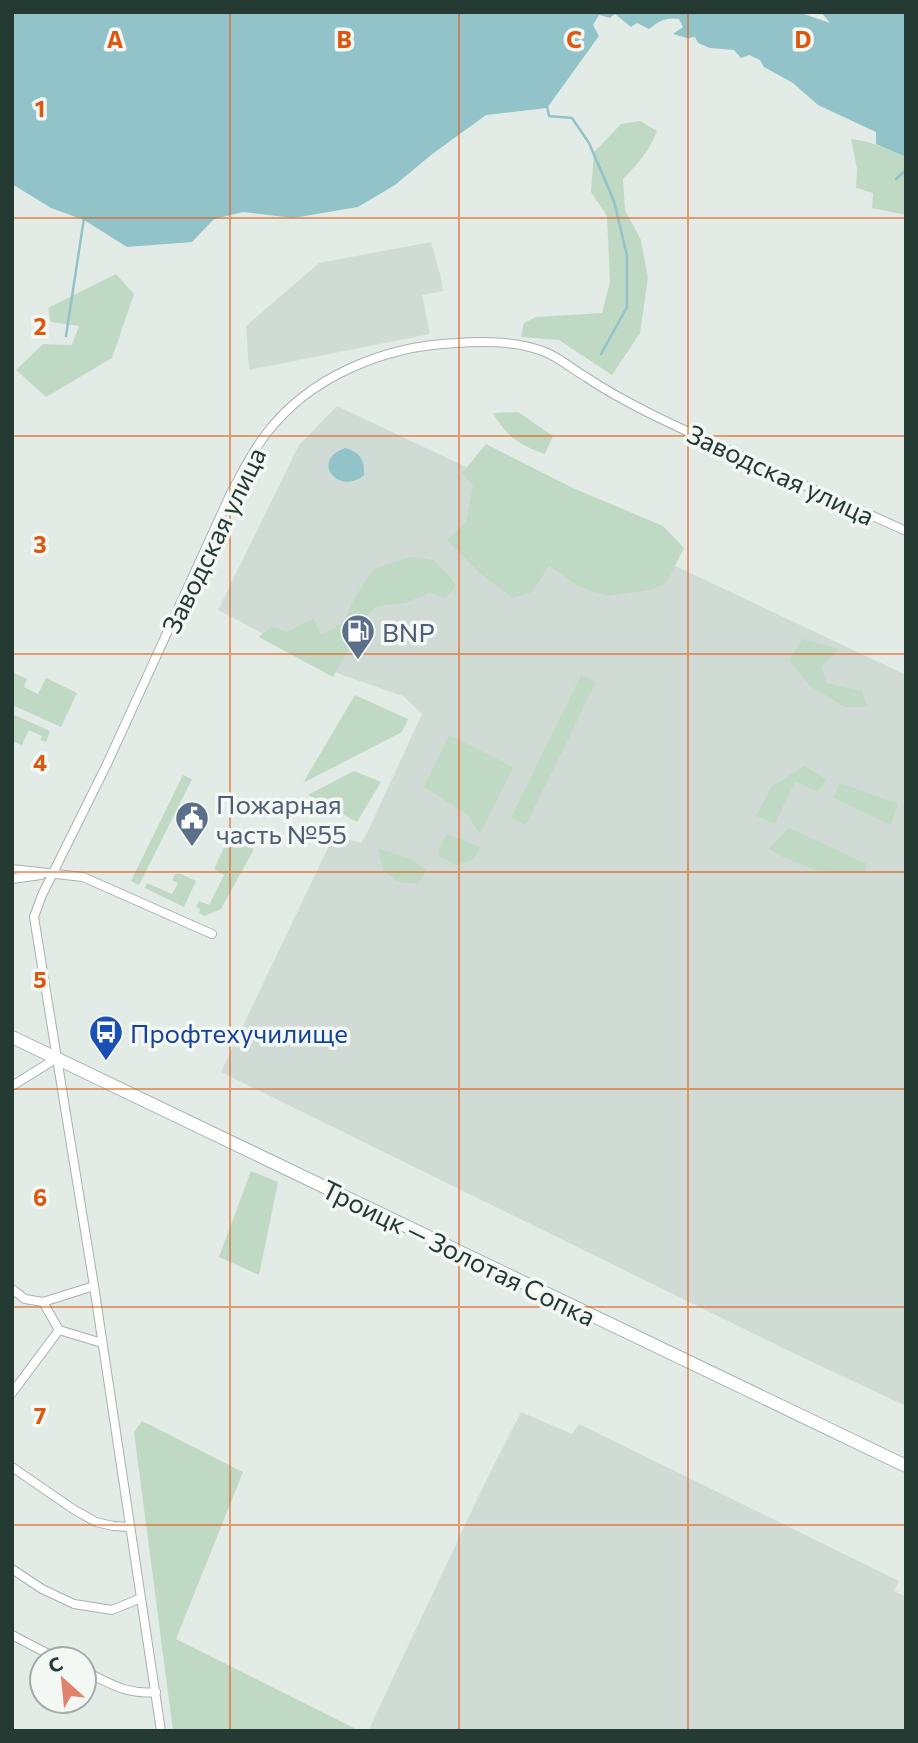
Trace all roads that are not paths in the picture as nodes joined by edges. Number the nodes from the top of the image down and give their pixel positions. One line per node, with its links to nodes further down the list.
1 (906, 531): 3 (street, Заводская улица)
2 (12, 869): 3 (street)
3 (54, 873): 4 (street); 5 (street); 7 (street, Заводская улица)
4 (12, 879)
5 (212, 933)
6 (12, 1037): 7 (street, Троицк — Золотая Сопка)
7 (57, 1058): 8 (street); 9 (street, Заводская улица); 15 (street, Троицк — Золотая Сопка)
8 (12, 1086)
9 (94, 1286): 11 (street); 13 (street, Заводская улица)
10 (12, 1289): 11 (street)
11 (43, 1302): 12 (street)
12 (59, 1329): 13 (street); 14 (street)
13 (102, 1343): 17 (street, Заводская улица)
14 (12, 1394)
15 (906, 1466)
16 (12, 1467): 17 (street)
17 (130, 1527): 19 (street, Заводская улица)
18 (12, 1569): 19 (street)
19 (141, 1598): 23 (street, Заводская улица)
20 (12, 1635): 21 (street)
21 (31, 1645)
22 (98, 1678): 23 (street)
23 (156, 1692): 24 (street, Заводская улица)
24 (161, 1731)

